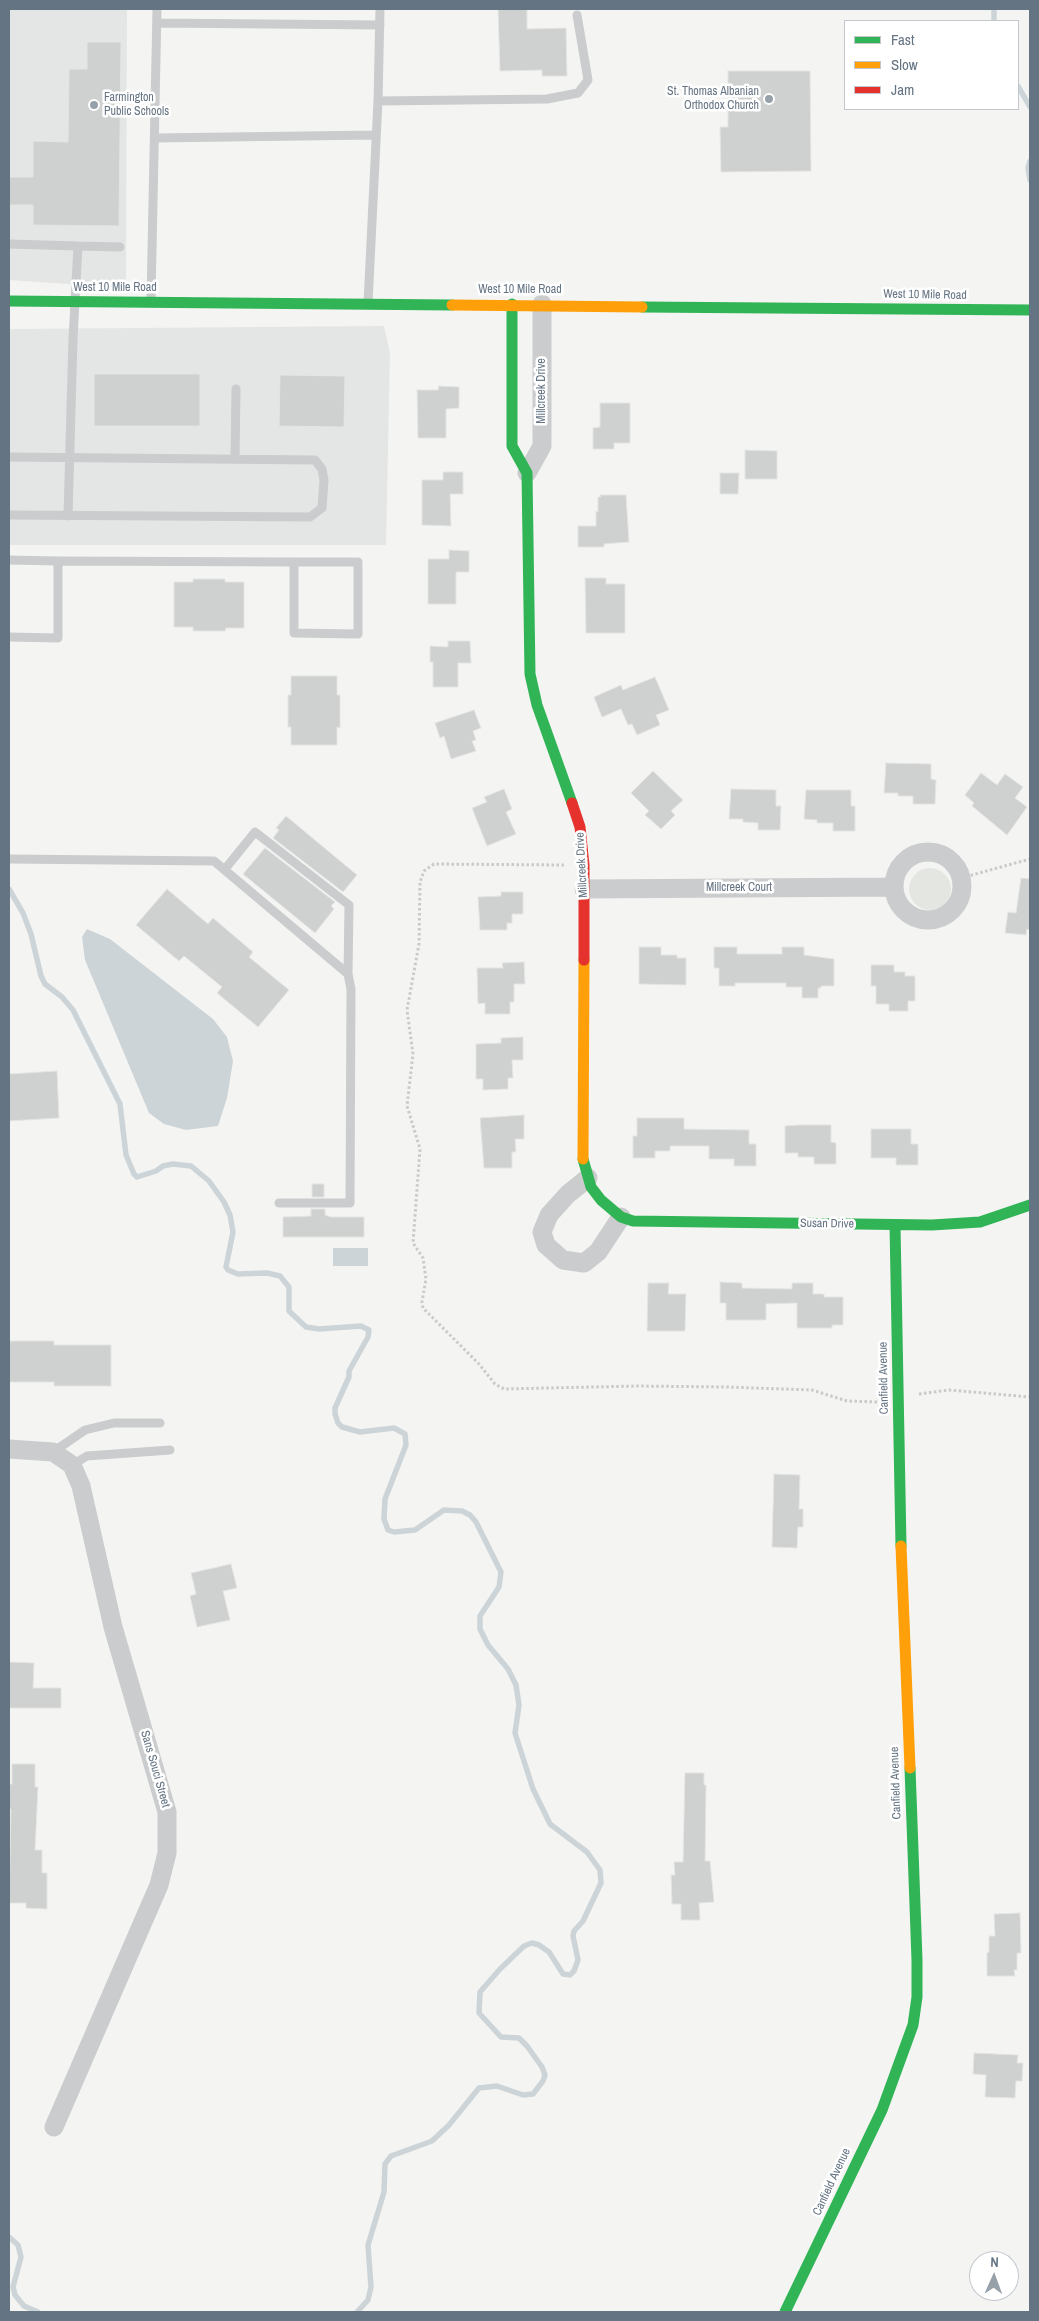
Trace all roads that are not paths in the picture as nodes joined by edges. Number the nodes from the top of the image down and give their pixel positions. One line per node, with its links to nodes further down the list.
1 (157, 9): 4 (lane)
2 (380, 9): 5 (lane)
3 (577, 14): 6 (lane)
4 (157, 23): 5 (lane); 8 (lane)
5 (380, 26): 6 (lane)
6 (378, 100): 7 (lane)
7 (376, 135): 8 (lane); 15 (lane)
8 (155, 138): 14 (lane)
9 (9, 244): 10 (lane)
10 (78, 246): 11 (lane); 13 (lane)
11 (120, 247)
12 (9, 301): 13 (street, West 10 Mile Road)
13 (74, 301): 14 (street, West 10 Mile Road); 20 (lane)
14 (151, 302): 15 (street, West 10 Mile Road)
15 (368, 303): 16 (street, West 10 Mile Road)
16 (512, 304): 17 (street, West 10 Mile Road); 23 (street, Millcreek Drive)
17 (542, 304): 18 (street, West 10 Mile Road); 23 (street, Millcreek Drive)
18 (1030, 310)
19 (236, 389): 22 (lane)
20 (69, 456): 21 (lane); 22 (lane); 25 (lane)
21 (9, 457)
22 (235, 459): 25 (lane)
23 (526, 473): 33 (street, Millcreek Drive)
24 (9, 516): 25 (lane)
25 (68, 516)
26 (9, 560): 27 (lane)
27 (58, 561): 28 (lane); 29 (lane)
28 (294, 562): 28 (lane)
29 (9, 637)
30 (9, 860): 31 (lane)
31 (225, 869): 34 (lane); 34 (lane)
32 (894, 887): 32 (street); 33 (street, Millcreek Court)
33 (584, 889): 35 (street, Millcreek Drive)
34 (348, 974): 36 (lane)
35 (588, 1178): 38 (street, Millcreek Drive); 38 (street)
36 (279, 1203)
37 (1030, 1205): 39 (street, Susan Drive)
38 (620, 1217): 39 (street, Susan Drive)
39 (895, 1225): 46 (street, Canfield Avenue)
40 (160, 1423): 43 (lane)
41 (9, 1449): 43 (street)
42 (170, 1450): 44 (lane)
43 (53, 1452): 44 (street)
44 (72, 1465): 45 (street, Sans Souci Street)
45 (54, 2127)
46 (785, 2312)

